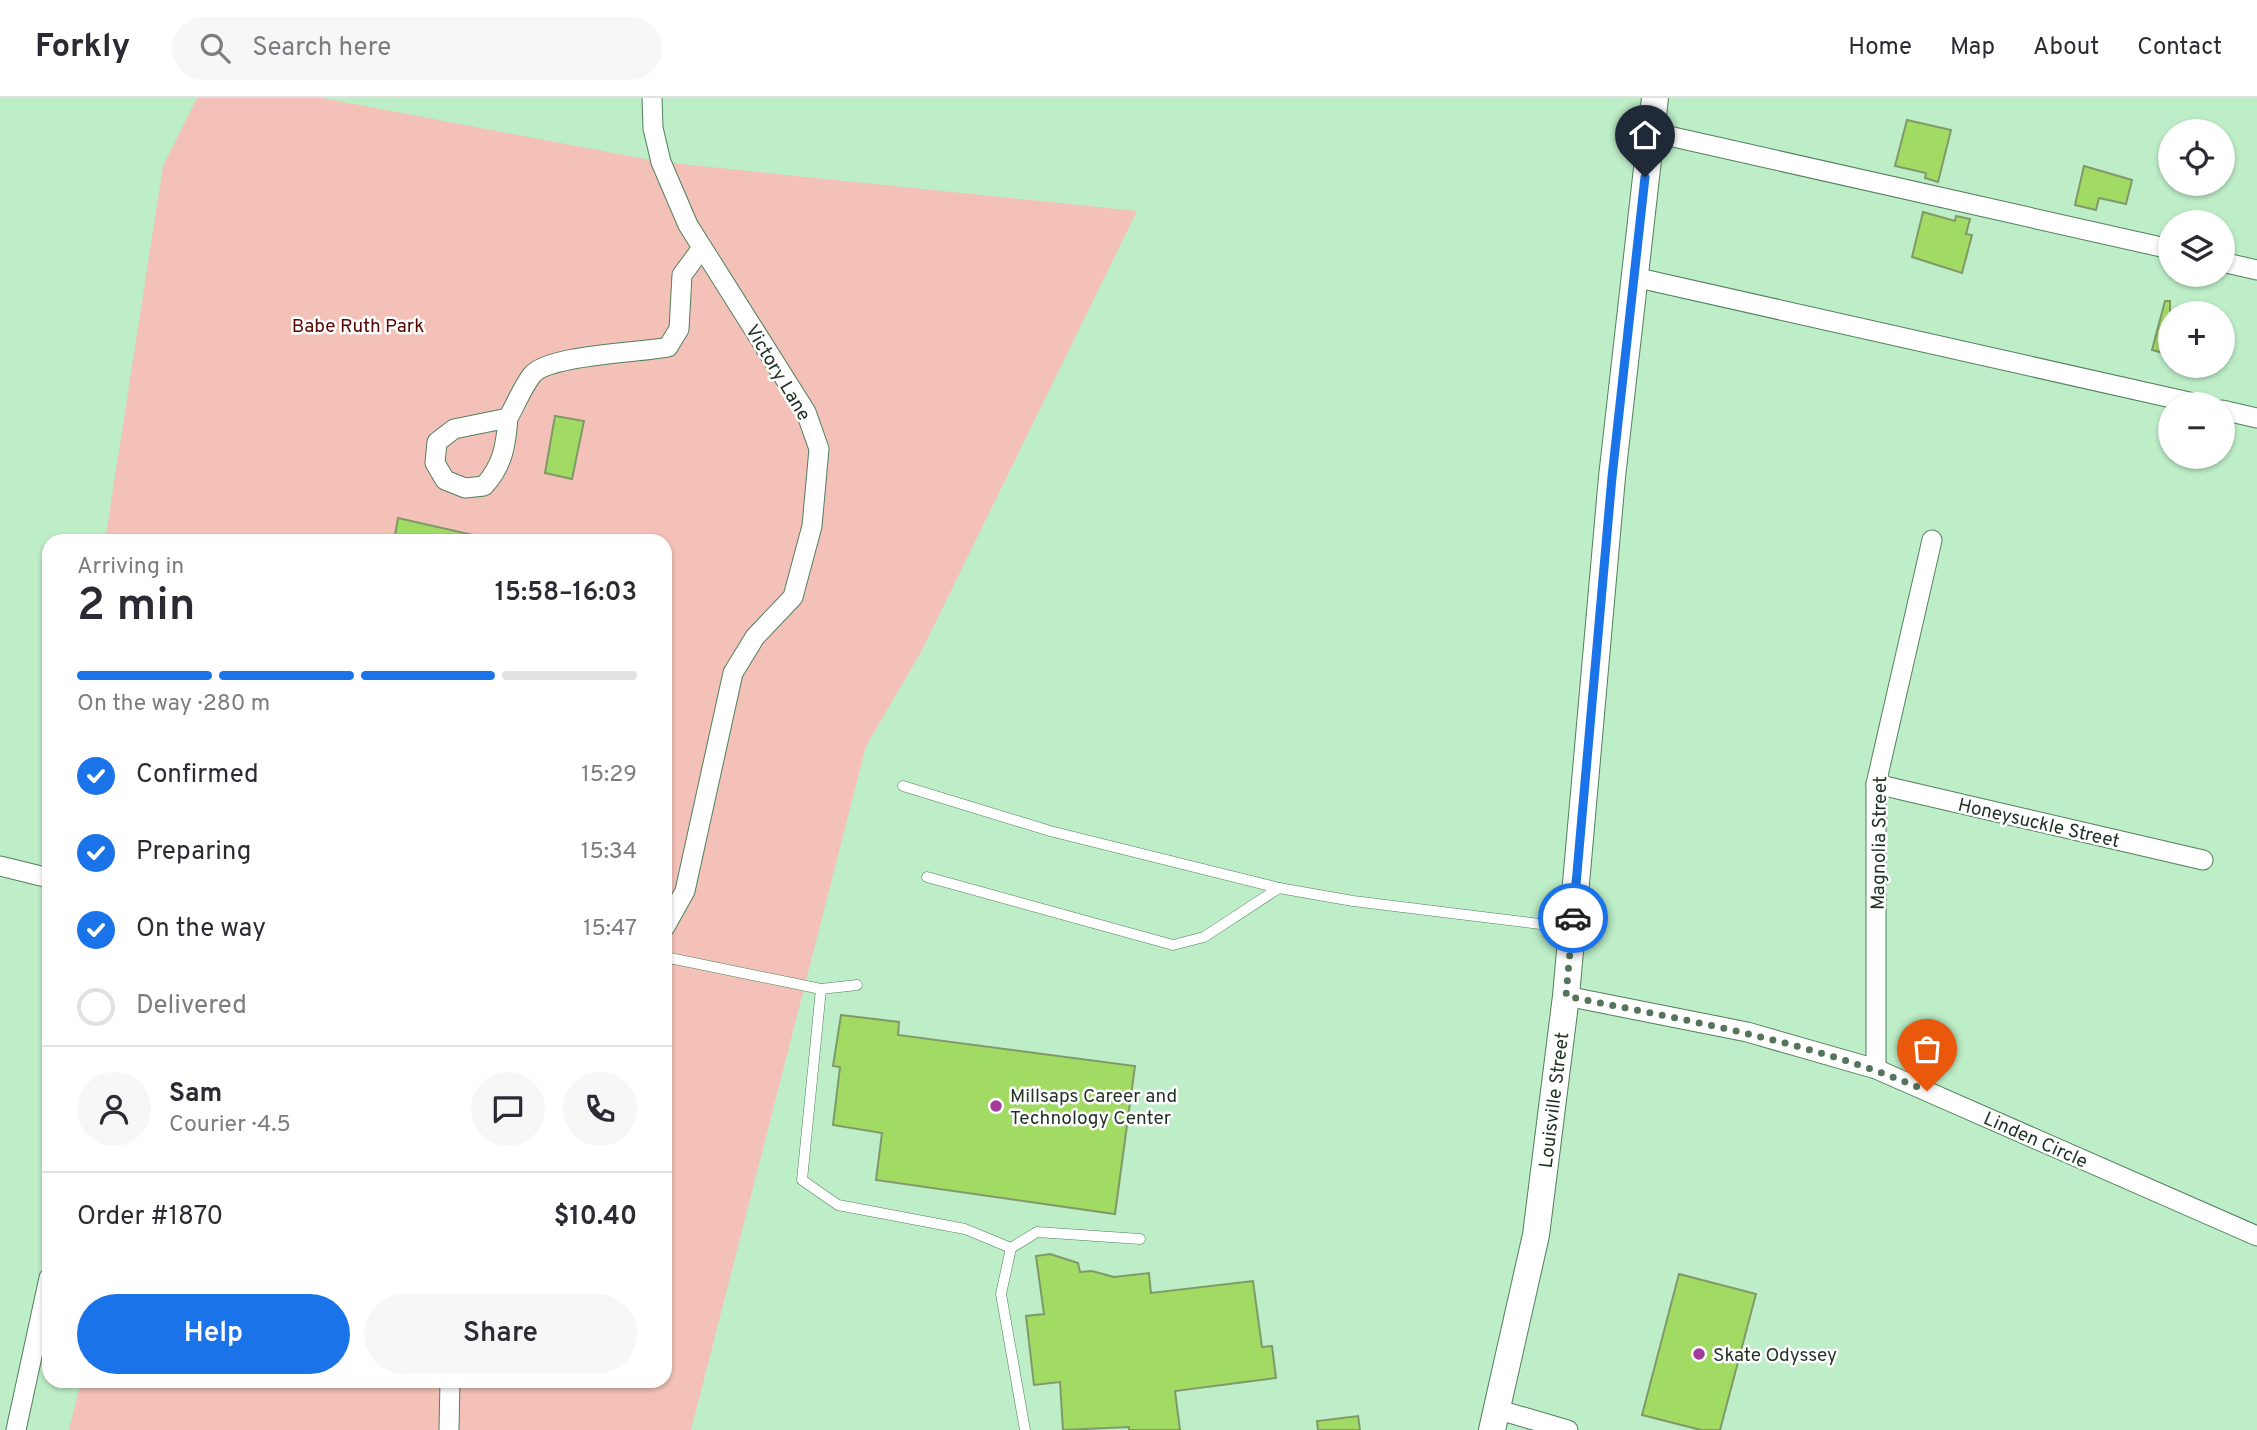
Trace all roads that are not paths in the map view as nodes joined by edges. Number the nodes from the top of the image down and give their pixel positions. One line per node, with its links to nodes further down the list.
1 (652, 98): 5 (street, Victory Lane)
2 (1655, 98): 3 (main road, Louisville Street)
3 (1651, 132): 4 (street); 8 (main road, Louisville Street)
4 (2158, 246)
5 (702, 248): 11 (street); 21 (street, Victory Lane)
6 (2235, 265): 7 (street)
7 (2257, 270)
8 (1634, 277): 9 (street); 22 (main road, Louisville Street)
9 (2158, 395)
10 (2235, 413): 12 (street)
11 (508, 418)
12 (2257, 418)
13 (1932, 540): 14 (street, Magnolia Street)
14 (1876, 784): 16 (street, Honeysuckle Street); 27 (street, Magnolia Street)
15 (903, 786): 20 (lane)
16 (2203, 860)
17 (0, 866): 18 (street)
18 (42, 876)
19 (928, 877): 20 (lane)
20 (1279, 888): 22 (lane)
21 (672, 914)
22 (1572, 928): 26 (main road, Louisville Street)
23 (672, 958): 25 (lane)
24 (857, 985): 25 (lane)
25 (821, 989): 30 (lane)
26 (1566, 996): 27 (street, Linden Circle); 33 (main road, Louisville Street)
27 (1876, 1069): 28 (street, Linden Circle)
28 (2257, 1236)
29 (1140, 1239): 30 (lane)
30 (1011, 1248): 36 (lane)
31 (42, 1310): 34 (street)
32 (450, 1388): 35 (street)
33 (1496, 1420): 37 (street)
34 (16, 1430)
35 (449, 1430)
36 (1025, 1430)
37 (1568, 1430)

